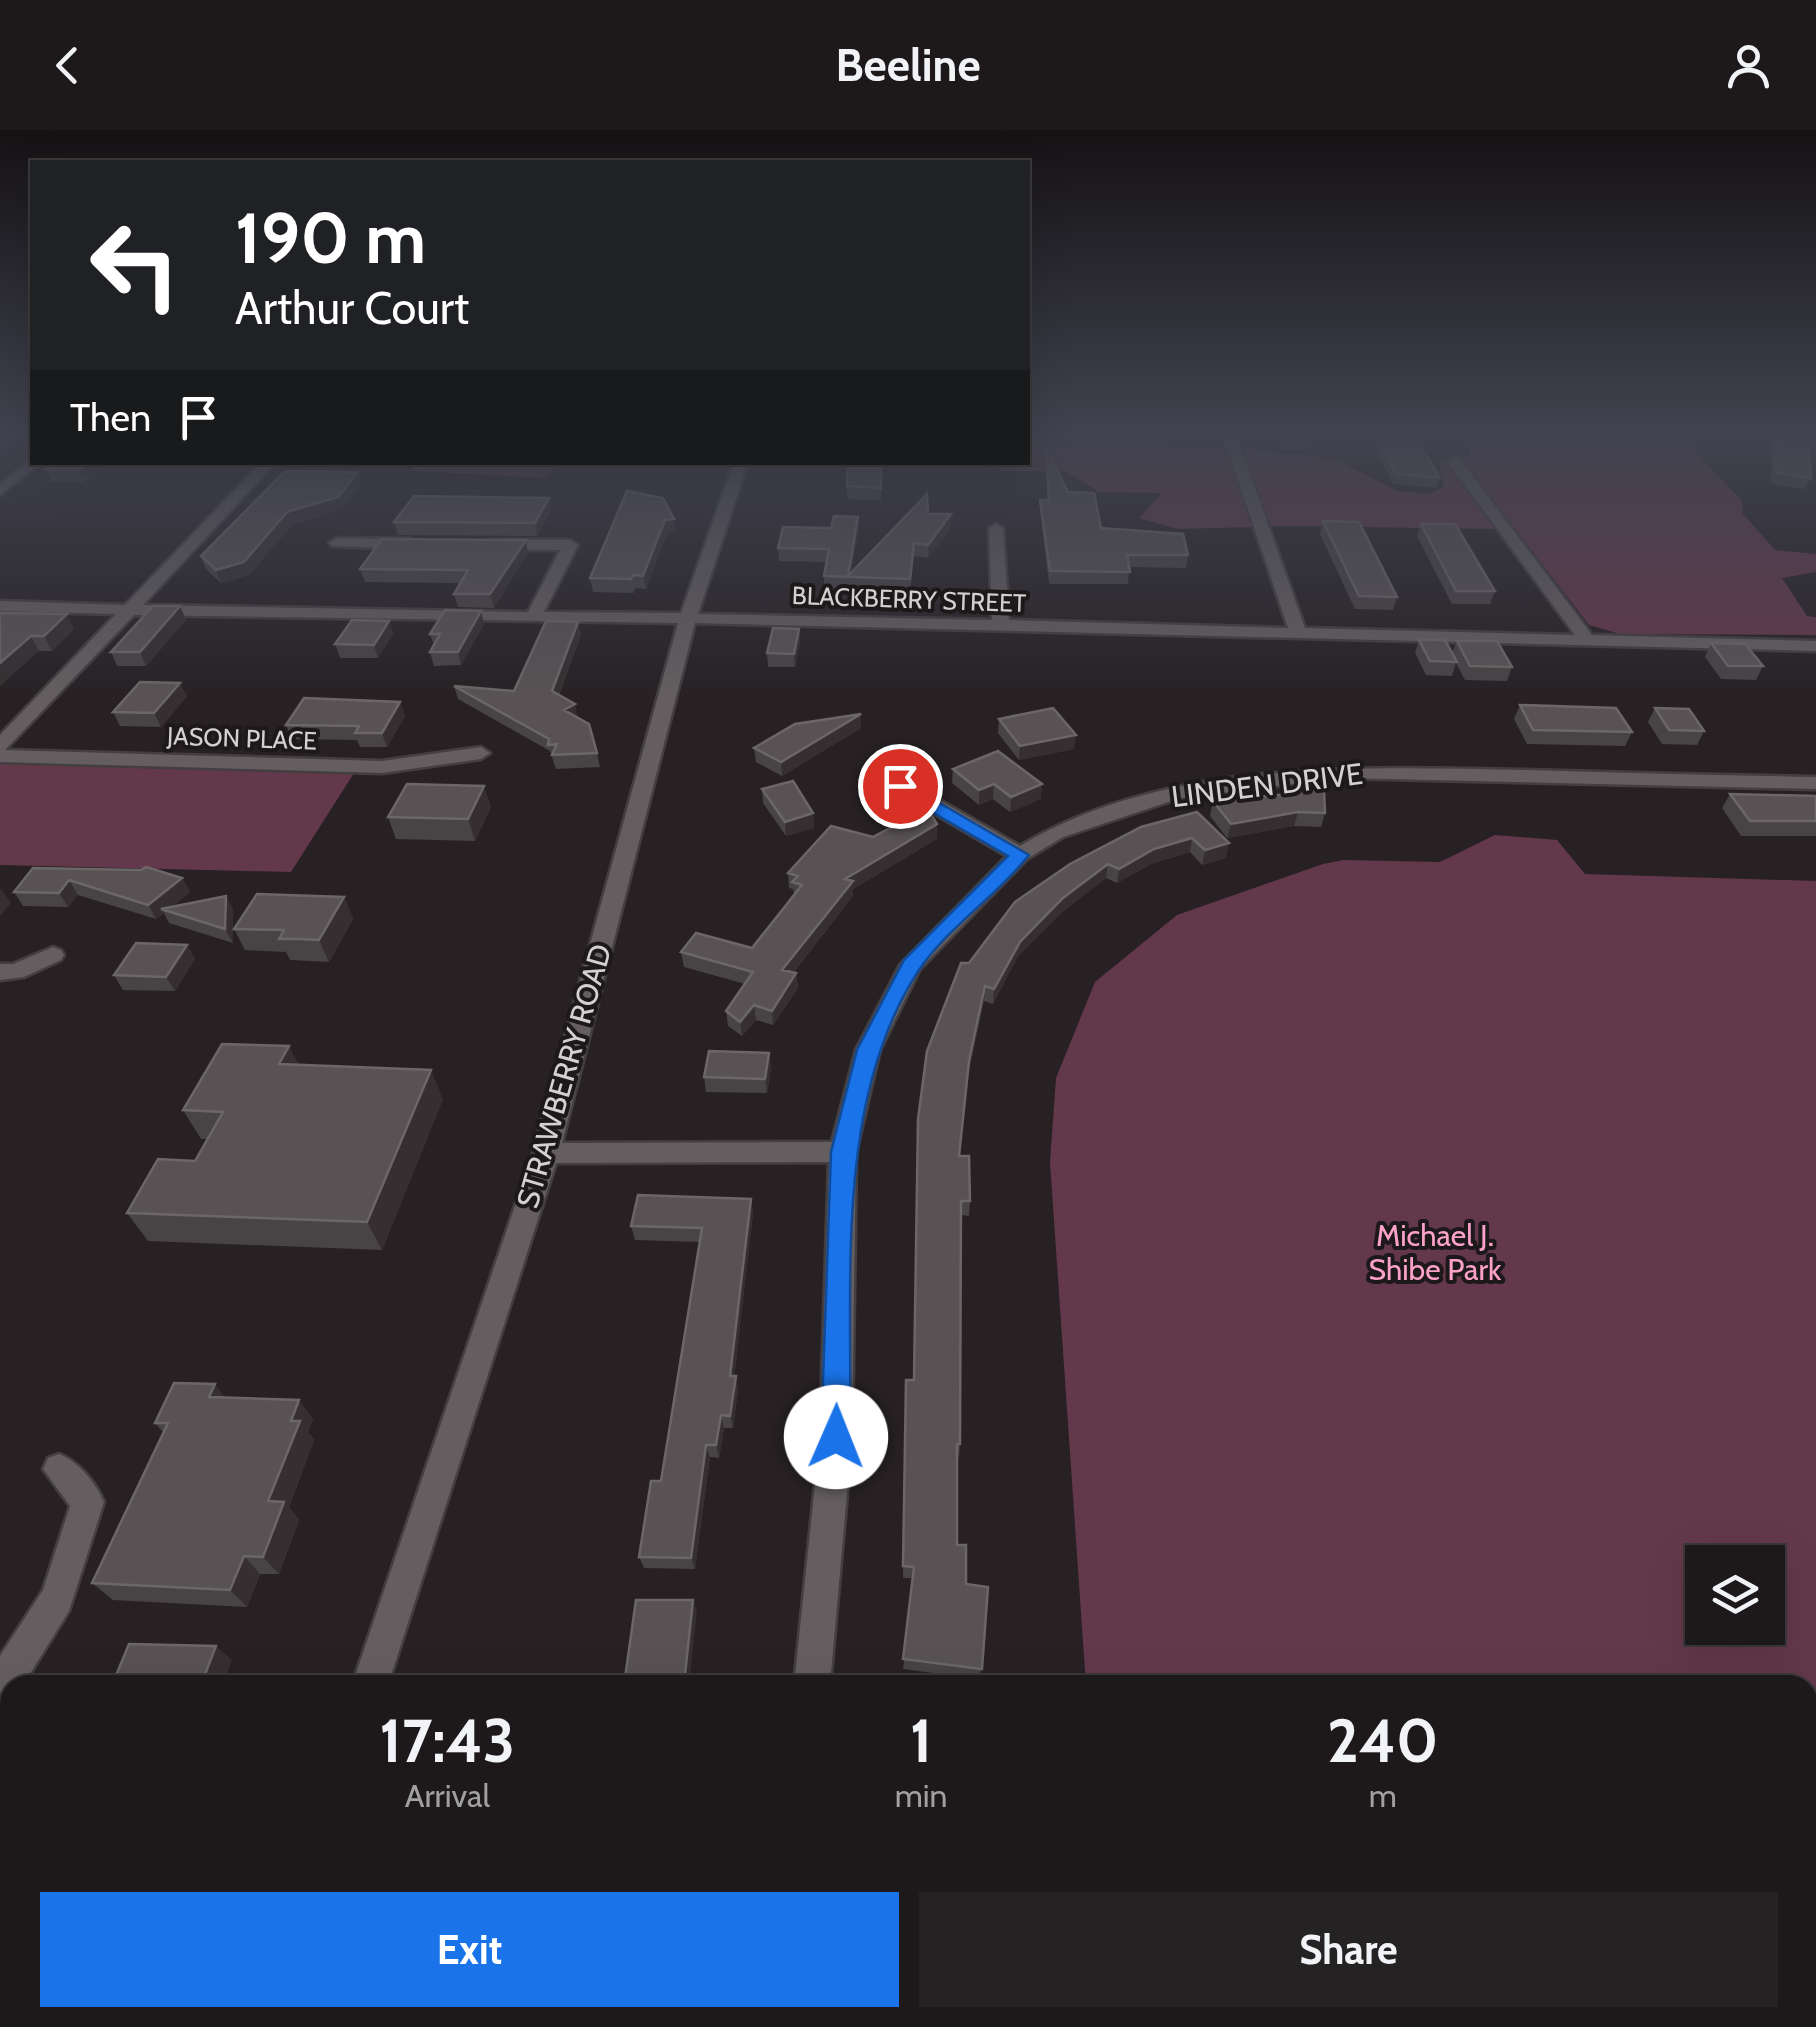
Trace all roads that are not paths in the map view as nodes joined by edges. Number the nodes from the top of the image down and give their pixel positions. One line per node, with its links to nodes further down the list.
1 (211, 524): 10 (street)
2 (720, 524): 12 (street, STRAWBERRY ROAD)
3 (1260, 524): 14 (street)
4 (1501, 524): 15 (street)
5 (996, 528): 13 (street)
6 (337, 543): 7 (street)
7 (434, 544)
8 (473, 544): 11 (street)
9 (0, 606): 10 (street, BLACKBERRY STREET)
10 (129, 610): 11 (street, BLACKBERRY STREET); 17 (street)
11 (534, 616): 12 (street, BLACKBERRY STREET)
12 (688, 618): 13 (street, BLACKBERRY STREET); 26 (street, STRAWBERRY ROAD)
13 (1000, 628): 14 (street, BLACKBERRY STREET)
14 (1298, 634): 15 (street, BLACKBERRY STREET)
15 (1588, 641): 16 (street, BLACKBERRY STREET)
16 (1816, 646)
17 (0, 746)
18 (481, 753): 19 (street, JASON PLACE)
19 (0, 756)
20 (1816, 783): 22 (street, LINDEN DRIVE)
21 (900, 786): 22 (street)
22 (1020, 855): 25 (street, LINDEN DRIVE)
23 (53, 955): 24 (street)
24 (0, 972)
25 (843, 1152): 26 (street); 30 (street, LINDEN DRIVE)
26 (546, 1153): 29 (street, STRAWBERRY ROAD)
27 (59, 1469): 28 (street)
28 (8, 1675)
29 (373, 1675)
30 (813, 1675)

